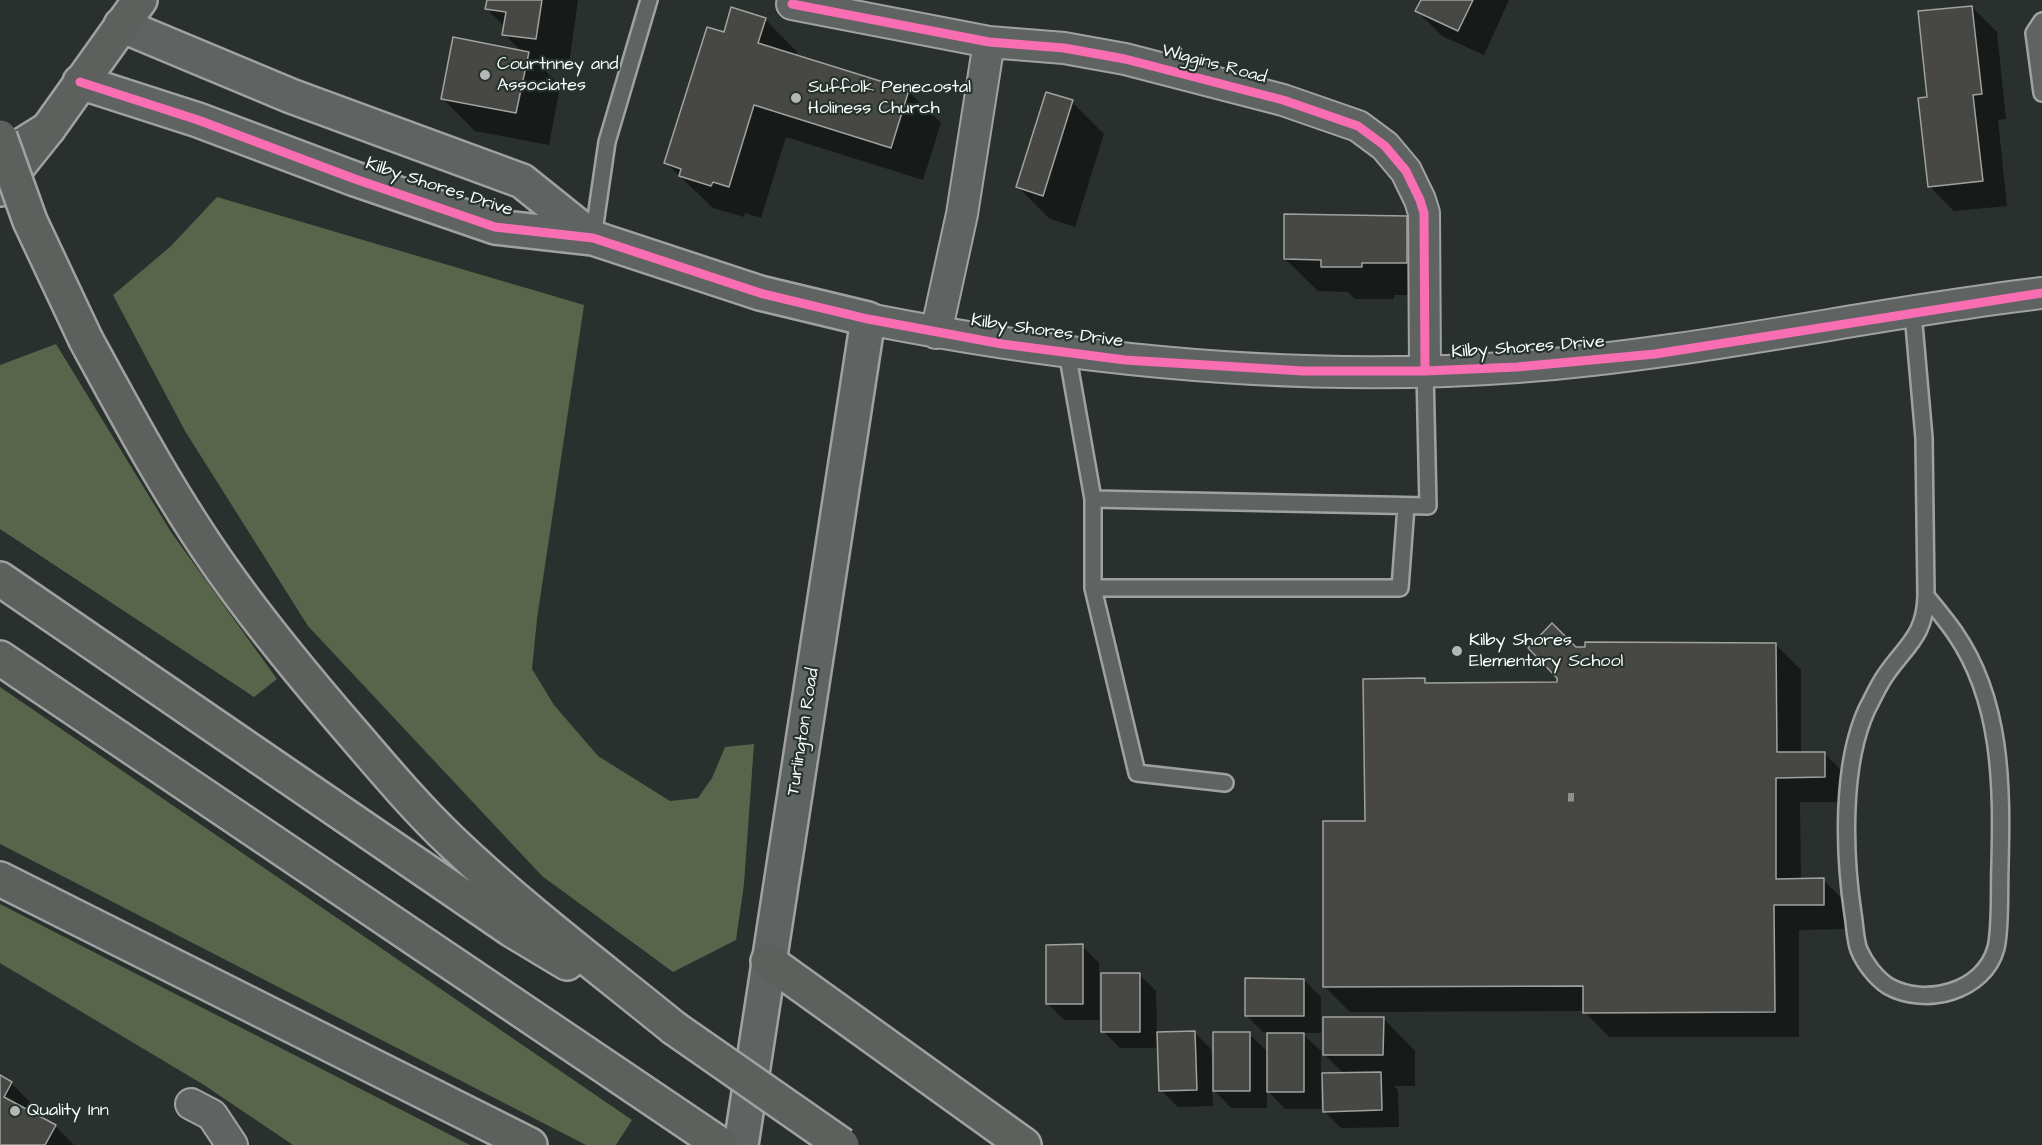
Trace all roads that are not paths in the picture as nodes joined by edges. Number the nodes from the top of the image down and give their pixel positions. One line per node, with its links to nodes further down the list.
1 (650, 0): 12 (lane)
2 (785, 2): 5 (street, Wiggins Road)
3 (130, 13): 6 (main road); 12 (street, Kilby Shores Drive)
4 (2042, 21): 7 (lane)
5 (989, 42): 16 (street); 18 (street, Wiggins Road)
6 (80, 82): 8 (main road); 12 (street, Kilby Shores Drive)
7 (2042, 93)
8 (48, 129): 10 (main road); 11 (main road)
9 (0, 137): 28 (main road, bridge)
10 (0, 159)
11 (0, 189)
12 (593, 238): 15 (street, Kilby Shores Drive)
13 (2042, 293): 14 (street, Kilby Shores Drive)
14 (1913, 313): 18 (street, Kilby Shores Drive); 23 (lane)
15 (868, 319): 16 (street, Kilby Shores Drive); 27 (street, Turlington Road)
16 (936, 333): 17 (street, Kilby Shores Drive)
17 (1067, 352): 18 (street, Kilby Shores Drive); 19 (lane)
18 (1425, 371): 20 (lane)
19 (1093, 498): 20 (lane); 22 (lane)
20 (1406, 506): 22 (lane)
21 (0, 579): 28 (main road)
22 (1093, 588): 25 (lane)
23 (1926, 596): 23 (lane)
24 (0, 658): 32 (main road)
25 (1225, 783)
26 (0, 879): 31 (main road)
27 (768, 961): 33 (street, Turlington Road); 35 (main road)
28 (674, 1028): 34 (main road, bridge)
29 (191, 1104): 30 (street)
30 (232, 1145)
31 (530, 1145)
32 (721, 1145)
33 (741, 1145)
34 (842, 1145)
35 (1024, 1145)

